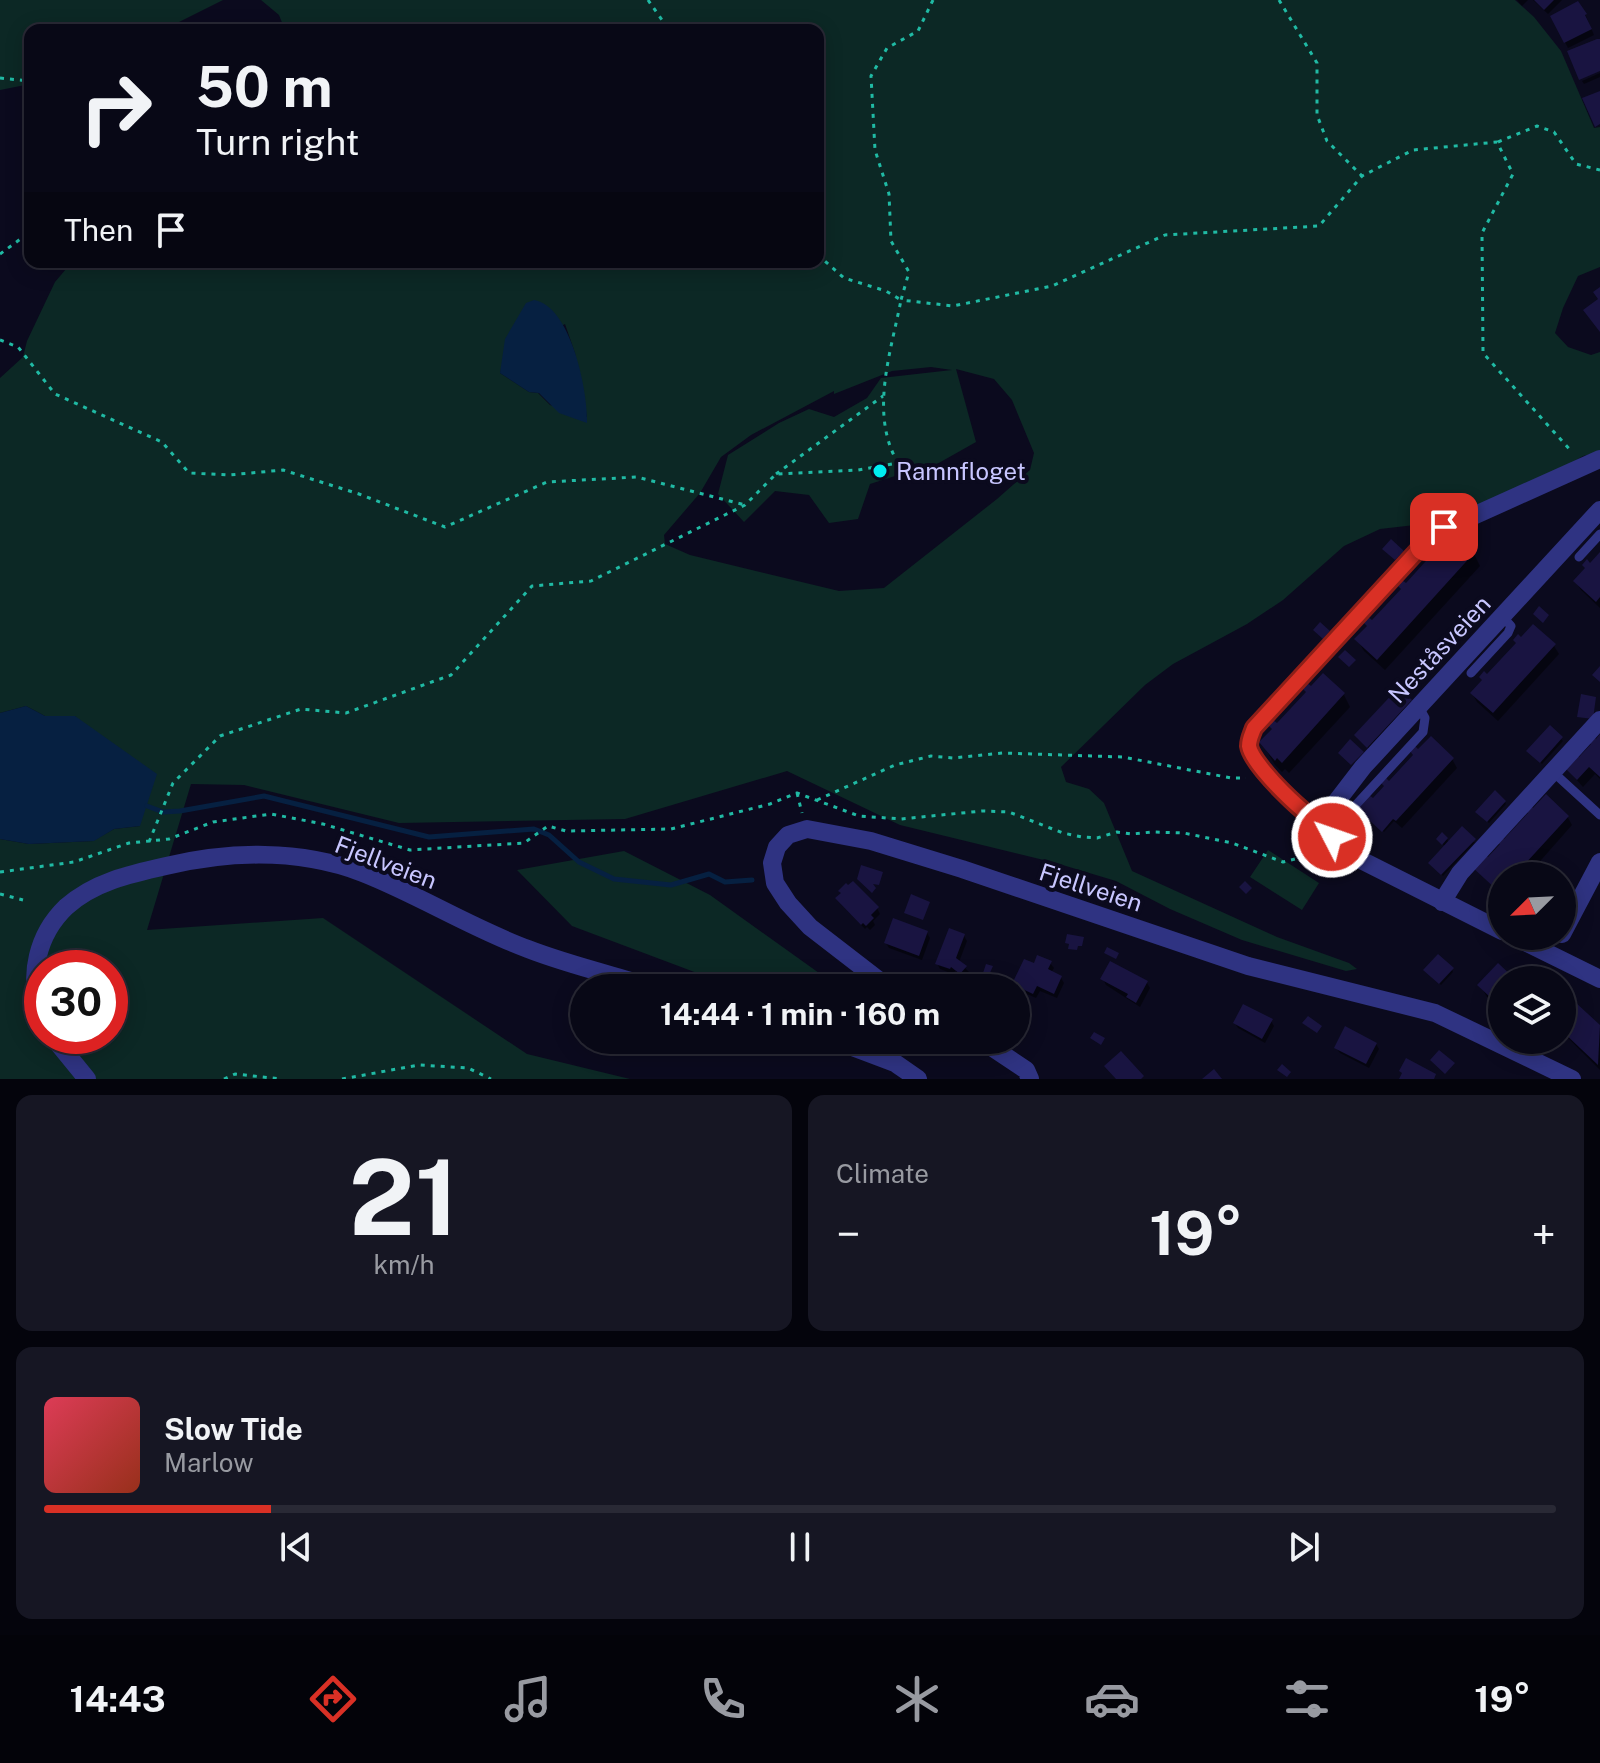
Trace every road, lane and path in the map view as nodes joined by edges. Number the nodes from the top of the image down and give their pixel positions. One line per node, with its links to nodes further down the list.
1 (648, 0): 4 (path)
2 (933, 0): 13 (path)
3 (1279, 0): 9 (path)
4 (665, 24)
5 (0, 78): 6 (path)
6 (24, 80)
7 (1497, 142): 8 (path); 9 (path); 16 (path)
8 (1600, 170)
9 (1362, 176): 13 (path)
10 (24, 236): 11 (path)
11 (0, 254)
12 (824, 260): 13 (path)
13 (901, 300): 15 (path)
14 (0, 340): 18 (path)
15 (883, 396): 17 (path); 17 (path)
16 (1592, 462): 27 (street)
17 (776, 474): 18 (path)
18 (745, 505): 31 (path)
19 (1600, 510): 22 (street, Neståsveien)
20 (1600, 534): 21 (lane)
21 (1579, 557)
22 (1502, 616): 23 (lane); 24 (street, Neståsveien)
23 (1471, 673)
24 (1419, 706): 30 (street, Neståsveien); 32 (lane)
25 (1600, 720): 26 (street)
26 (1553, 772): 29 (lane); 37 (street)
27 (1272, 779): 28 (path); 30 (street)
28 (817, 800): 30 (path); 31 (path)
29 (1600, 815)
30 (1328, 827): 32 (street)
31 (149, 842): 34 (path)
32 (1356, 858): 37 (street)
33 (1600, 862): 38 (street)
34 (0, 872)
35 (0, 894): 36 (path)
36 (23, 900)
37 (1442, 902): 39 (street)
38 (1576, 908)
39 (1488, 924)
40 (40, 950): 44 (street, Fjellveien)
41 (1542, 950): 43 (street)
42 (1555, 950): 43 (street)
43 (1553, 955): 46 (street)
44 (609, 974)
45 (871, 974): 57 (street, Fjellveien)
46 (1600, 979)
47 (67, 1054): 50 (street)
48 (871, 1054): 55 (street)
49 (1002, 1054): 56 (street)
50 (87, 1079)
51 (224, 1079): 52 (path)
52 (281, 1079)
53 (342, 1079): 54 (path)
54 (491, 1079)
55 (918, 1079)
56 (1030, 1079)
57 (1572, 1079)

